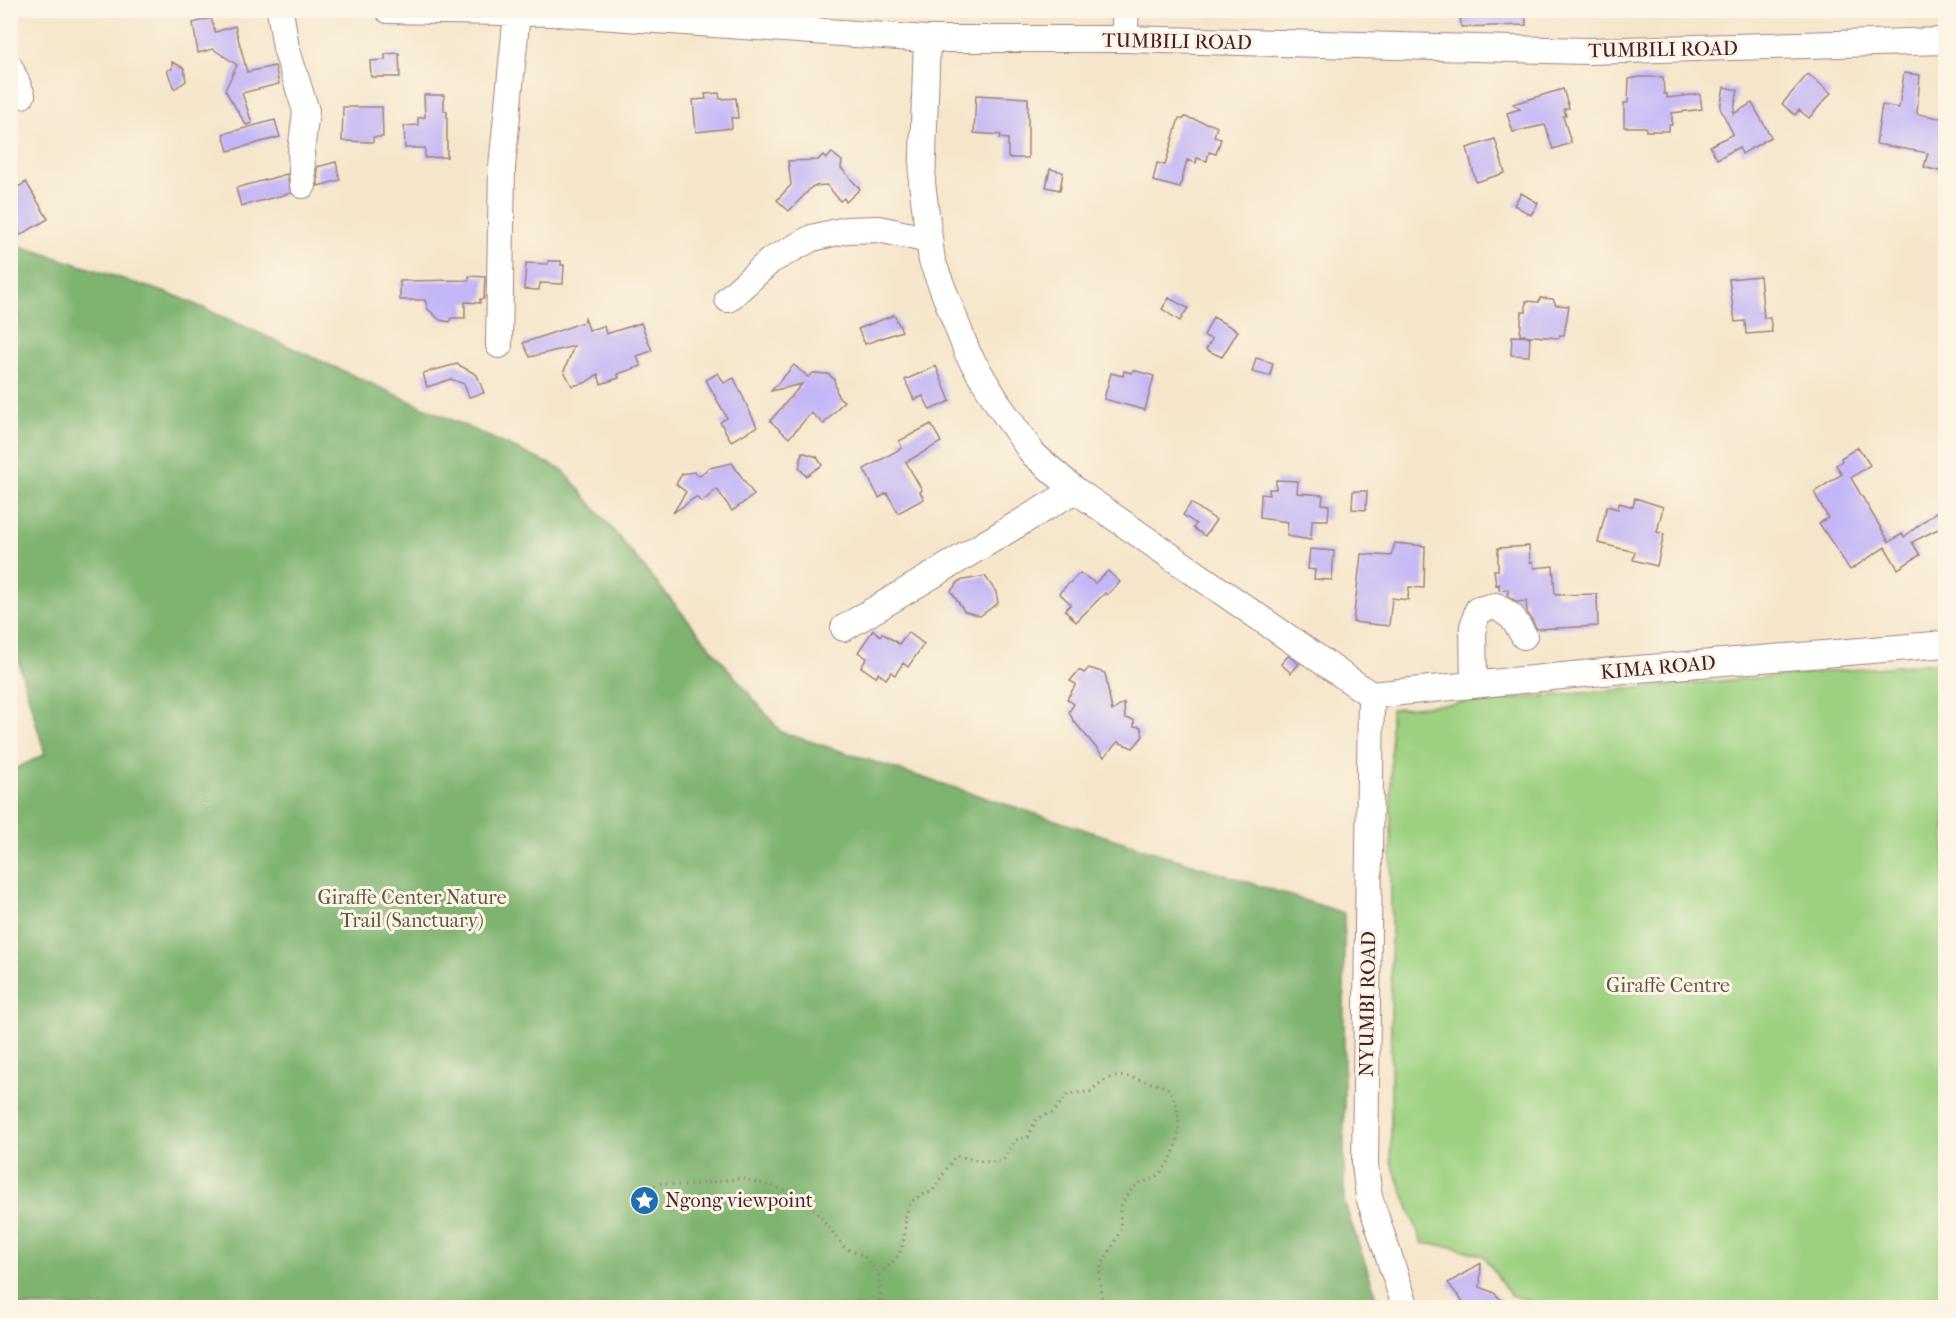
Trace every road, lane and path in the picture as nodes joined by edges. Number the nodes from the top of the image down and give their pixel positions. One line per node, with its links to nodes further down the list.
1 (280, 10): 12 (street)
2 (1126, 10): 8 (street)
3 (402, 11): 5 (street, TUMBILI ROAD)
4 (556, 12): 5 (street, TUMBILI ROAD); 6 (street, TUMBILI ROAD)
5 (517, 13): 15 (street)
6 (764, 19): 7 (street, TUMBILI ROAD)
7 (927, 39): 8 (street, TUMBILI ROAD); 13 (street)
8 (1124, 39): 9 (street, TUMBILI ROAD)
9 (1946, 41)
10 (10, 68): 11 (street)
11 (22, 95)
12 (303, 185)
13 (929, 240): 14 (street); 16 (street)
14 (728, 299)
15 (499, 345)
16 (1075, 490): 17 (street); 21 (street)
17 (844, 628)
18 (1524, 636): 20 (street)
19 (1946, 644): 20 (street, KIMA ROAD)
20 (1474, 685): 21 (street, KIMA ROAD)
21 (1371, 695): 26 (street, NYUMBI ROAD)
22 (643, 1190): 23 (path)
23 (879, 1274): 24 (path); 25 (path)
24 (881, 1308)
25 (1103, 1308)
26 (1406, 1308)

